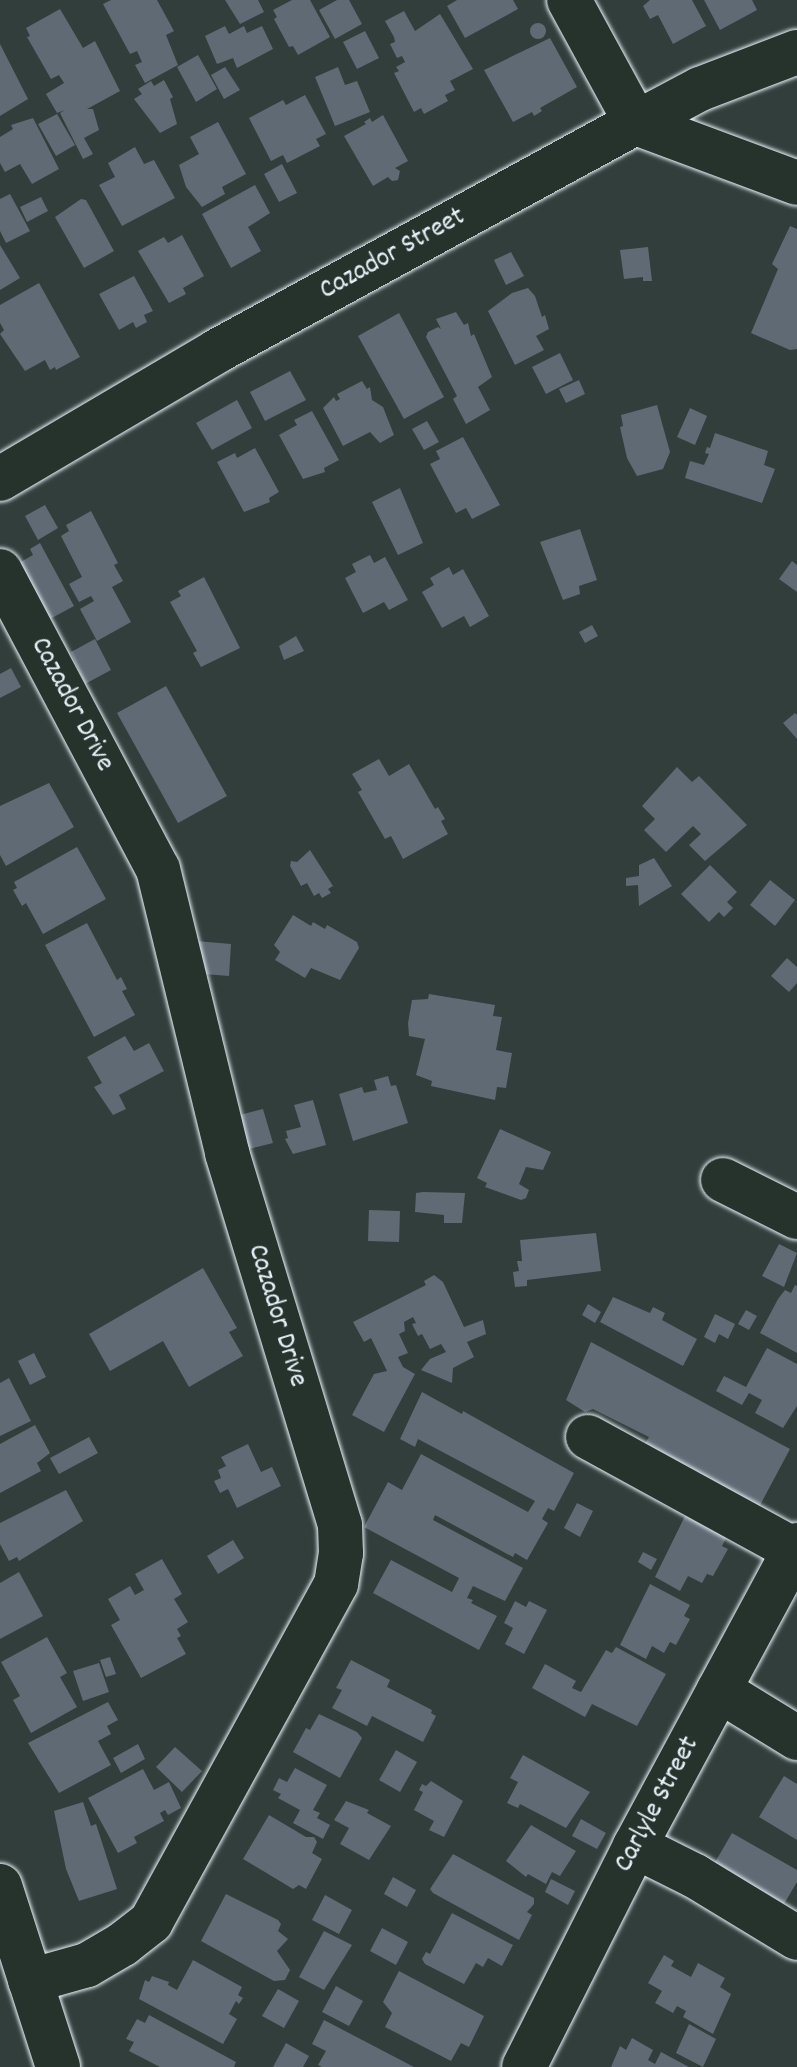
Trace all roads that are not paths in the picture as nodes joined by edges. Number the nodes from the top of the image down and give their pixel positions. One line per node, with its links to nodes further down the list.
1 (569, 0): 3 (street)
2 (797, 52): 3 (street, Cazador Street)
3 (636, 123): 4 (street); 5 (street, Cazador Street)
4 (797, 183)
5 (0, 479)
6 (0, 571): 16 (street, Cazador Drive)
7 (723, 1180): 8 (street)
8 (797, 1217)
9 (588, 1437): 10 (street)
10 (796, 1548): 11 (street, Carlyle Street)
11 (719, 1690): 12 (street); 13 (street, Carlyle Street)
12 (797, 1738)
13 (635, 1846): 15 (street); 18 (street, Carlyle Street)
14 (0, 1886): 16 (street)
15 (797, 1938)
16 (30, 1981): 17 (street)
17 (58, 2067)
18 (524, 2067)

